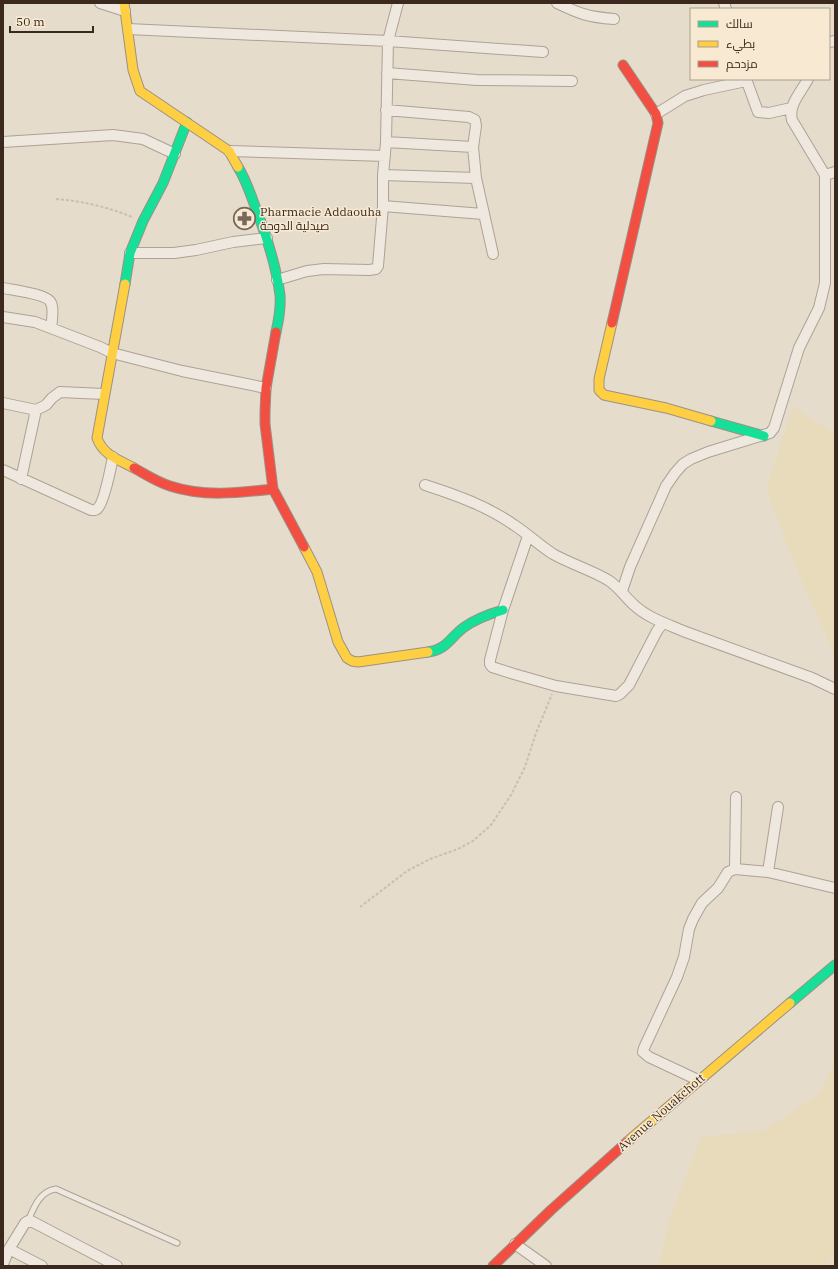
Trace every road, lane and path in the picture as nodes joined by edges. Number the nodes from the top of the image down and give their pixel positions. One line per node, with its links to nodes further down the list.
1 (100, 3): 4 (street)
2 (398, 3): 7 (street)
3 (557, 3): 5 (street)
4 (124, 7): 6 (street)
5 (614, 19)
6 (128, 29): 7 (street); 17 (street)
7 (388, 41): 8 (street); 10 (street)
8 (542, 52)
9 (623, 65): 16 (street)
10 (387, 73): 13 (street); 15 (street)
11 (746, 80): 14 (street); 16 (street)
12 (807, 80): 14 (street)
13 (572, 81)
14 (791, 108): 24 (street)
15 (386, 110): 19 (street); 20 (street)
16 (656, 114): 43 (street)
17 (187, 122): 21 (street); 22 (street)
18 (3, 142): 22 (street)
19 (386, 142): 20 (street); 23 (street)
20 (473, 147): 26 (street)
21 (228, 151): 23 (street); 31 (street)
22 (175, 154): 30 (street)
23 (385, 156): 25 (street)
24 (830, 174): 43 (street)
25 (383, 175): 26 (street); 28 (street)
26 (476, 178): 29 (street)
27 (56, 199): 30 (path)
28 (382, 206): 29 (street); 34 (street)
29 (483, 214): 33 (street)
30 (143, 221): 32 (street)
31 (266, 238): 32 (street); 34 (street)
32 (130, 253): 38 (street)
33 (492, 254)
34 (277, 280): 39 (street)
35 (3, 288): 37 (street)
36 (3, 317): 37 (street)
37 (51, 328): 38 (street)
38 (112, 353): 39 (street); 40 (street)
39 (266, 388): 48 (street)
40 (104, 394): 42 (street); 44 (street)
41 (3, 403): 42 (street)
42 (36, 410): 46 (street)
43 (764, 436): 50 (street)
44 (113, 457): 46 (street); 48 (street)
45 (3, 470): 46 (street)
46 (21, 479)
47 (425, 486): 49 (street)
48 (273, 489): 51 (street)
49 (528, 536): 50 (street); 51 (street)
50 (622, 591): 52 (street)
51 (503, 610): 53 (street)
52 (663, 623): 53 (street); 54 (street)
53 (556, 686): 60 (path)
54 (835, 689)
55 (736, 797): 57 (street)
56 (778, 807): 58 (street)
57 (736, 869): 58 (street); 62 (street)
58 (768, 872): 59 (street)
59 (835, 888)
60 (360, 906)
61 (835, 965): 62 (street, Avenue Nouakchott)
62 (698, 1080): 65 (street, Avenue Nouakchott)
63 (28, 1221): 64 (lane); 66 (street); 69 (street)
64 (177, 1243)
65 (515, 1244): 70 (street, Avenue Nouakchott); 71 (street)
66 (9, 1249): 67 (street); 68 (street)
67 (3, 1264)
68 (42, 1266)
69 (117, 1266)
70 (493, 1266)
71 (546, 1266)

